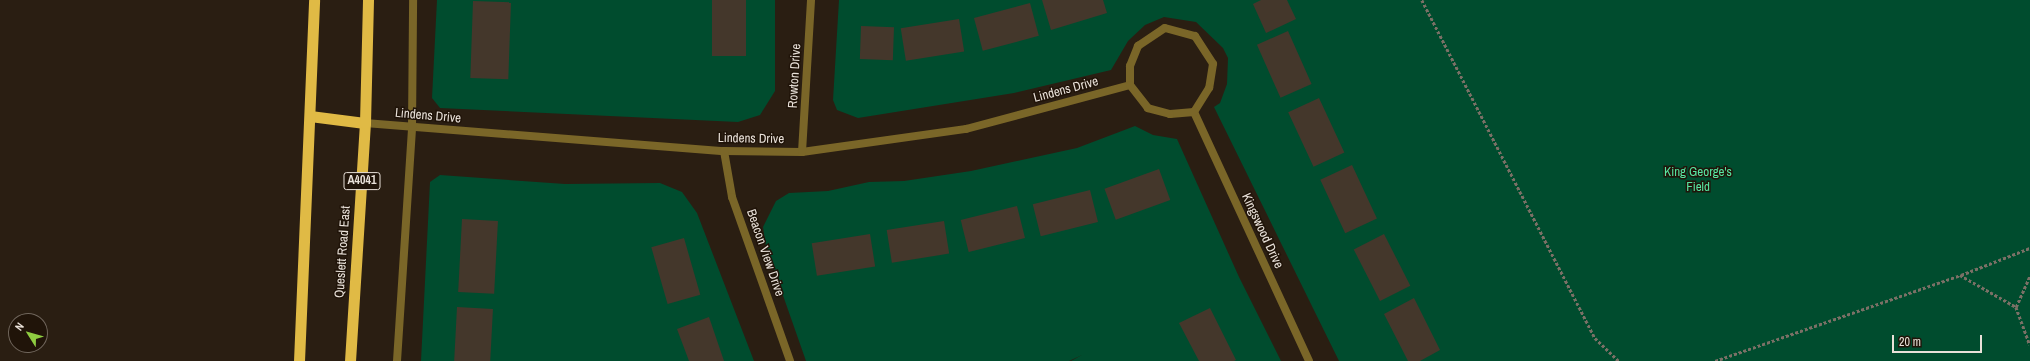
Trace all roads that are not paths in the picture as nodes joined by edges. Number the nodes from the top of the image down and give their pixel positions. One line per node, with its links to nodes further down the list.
1 (314, 0): 7 (highway)
2 (368, 0): 8 (highway, Queslett Road East / A4041)
3 (413, 0): 9 (street)
4 (811, 0): 11 (street, Rowton Drive)
5 (1130, 86): 6 (street); 6 (street); 11 (street, Lindens Drive)
6 (1194, 112): 16 (street, Kingswood Drive)
7 (310, 116): 8 (highway); 12 (highway)
8 (365, 123): 9 (street, Lindens Drive); 13 (highway, Queslett Road East / A4041)
9 (412, 127): 10 (street, Lindens Drive); 14 (street)
10 (724, 151): 11 (street, Lindens Drive); 15 (street, Beacon View Drive)
11 (802, 152)
12 (299, 361)
13 (350, 361)
14 (397, 361)
15 (790, 361)
16 (1309, 361)

